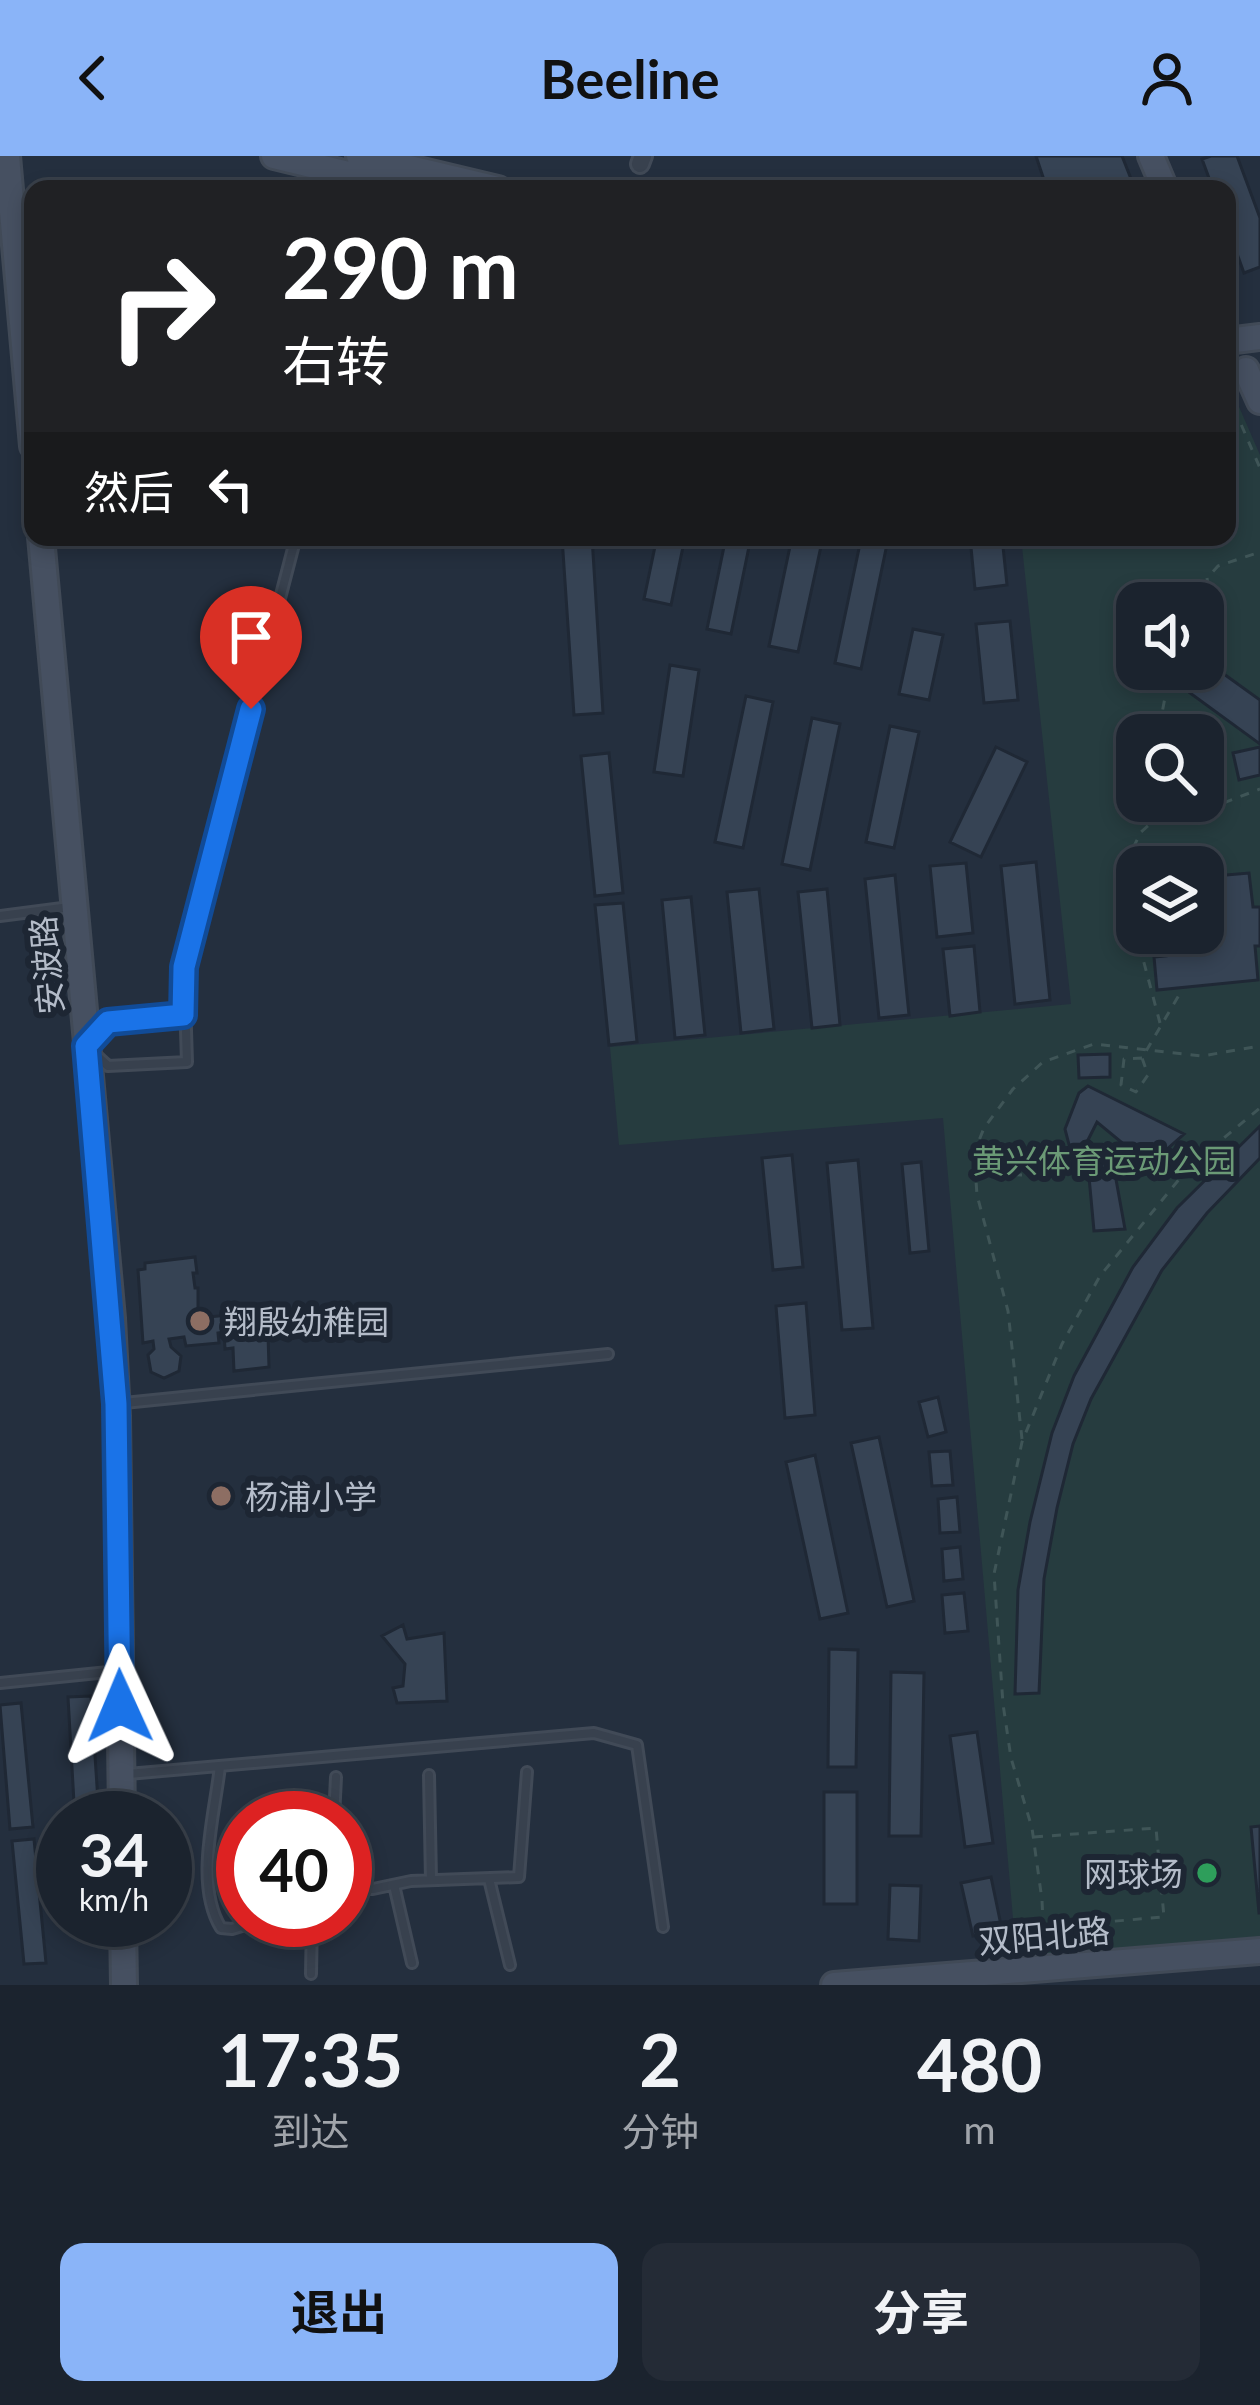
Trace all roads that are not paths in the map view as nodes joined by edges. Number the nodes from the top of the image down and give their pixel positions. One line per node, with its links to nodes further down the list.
1 (7, 156): 6 (street)
2 (274, 156): 4 (street)
3 (359, 156): 5 (street)
4 (368, 180)
5 (460, 180)
6 (24, 346)
7 (1244, 368): 8 (street)
8 (1260, 401)
9 (42, 546): 11 (street, 安波路)
10 (294, 546): 13 (lane)
11 (74, 906): 12 (lane); 14 (street, 安波路)
12 (0, 916)
13 (183, 1015): 14 (lane); 14 (lane)
14 (86, 1046): 16 (street, 安波路)
15 (608, 1354): 16 (lane)
16 (116, 1404): 17 (street, 安波路)
17 (119, 1671): 18 (lane); 21 (street, 安波路)
18 (0, 1683)
19 (220, 1766): 21 (lane); 25 (lane); 33 (lane)
20 (527, 1772): 28 (lane)
21 (121, 1775): 24 (street, 安波路)
22 (429, 1775): 29 (lane)
23 (335, 1777): 26 (lane)
24 (121, 1791)
25 (217, 1791)
26 (335, 1791)
27 (216, 1800): 32 (lane)
28 (489, 1878): 29 (lane); 38 (lane)
29 (431, 1880): 30 (lane)
30 (394, 1885): 31 (lane); 37 (lane)
31 (372, 1886)
32 (216, 1920)
33 (663, 1927)
34 (123, 1947): 40 (street)
35 (311, 1947): 39 (lane)
36 (1260, 1951): 41 (street, 双阳北路)
37 (412, 1963)
38 (510, 1964)
39 (311, 1974)
40 (124, 1985)
41 (834, 1985)

